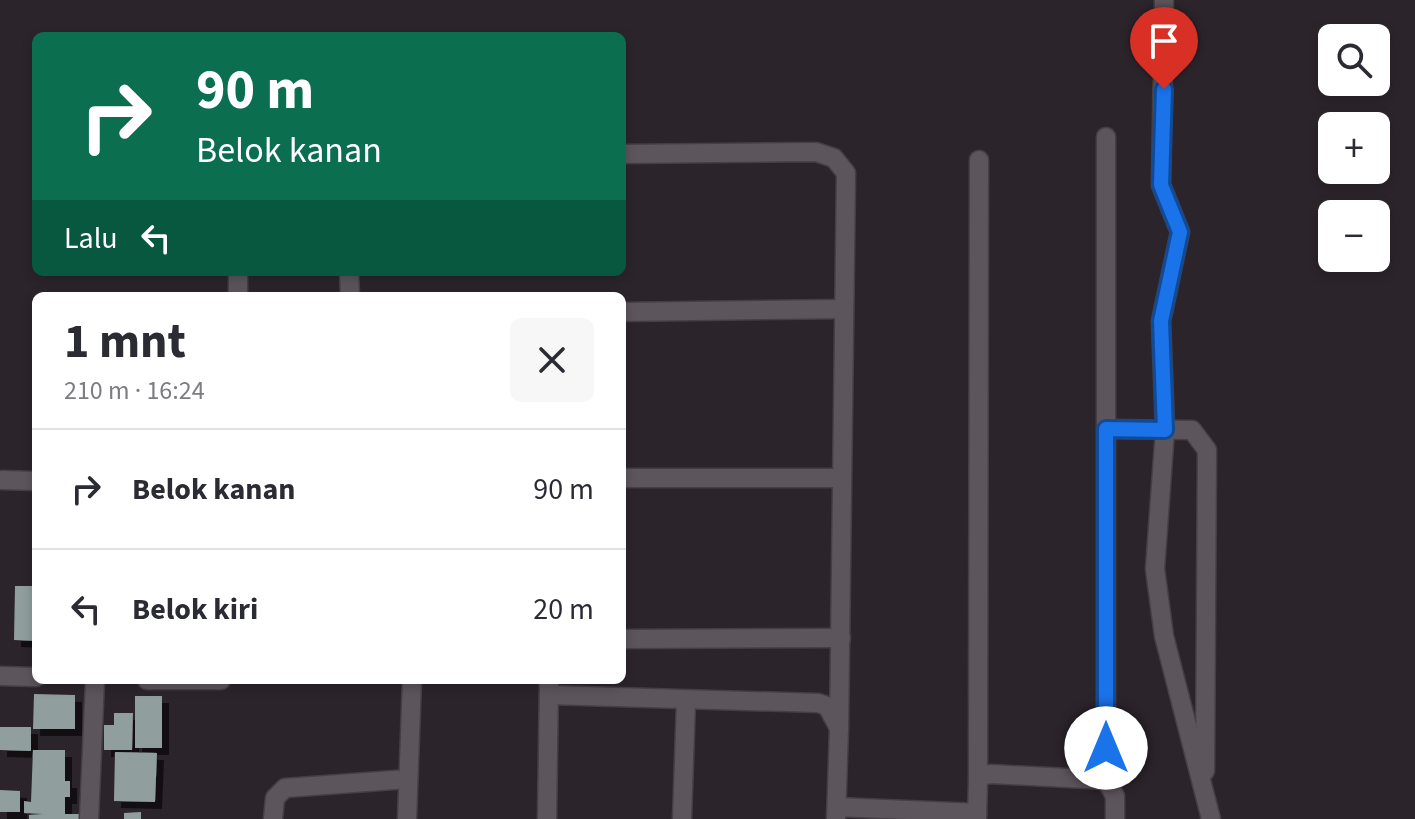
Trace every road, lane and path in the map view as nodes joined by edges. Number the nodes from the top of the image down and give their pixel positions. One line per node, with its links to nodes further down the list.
1 (1164, 0): 8 (street)
2 (1106, 137): 7 (street)
3 (626, 154): 5 (street)
4 (979, 160): 24 (street)
5 (844, 309): 6 (street); 10 (street)
6 (626, 312)
7 (1106, 429): 8 (street); 23 (street)
8 (1165, 430): 25 (street); 25 (street)
9 (626, 478): 10 (street)
10 (841, 478): 13 (street)
11 (2, 480): 12 (street)
12 (32, 481)
13 (841, 638): 14 (street); 21 (street)
14 (626, 639)
15 (0, 676): 16 (street)
16 (32, 677)
17 (95, 684): 28 (street)
18 (412, 684): 22 (street)
19 (549, 687): 20 (street); 31 (street)
20 (686, 701): 21 (street); 32 (street)
21 (839, 728): 26 (street)
22 (408, 779): 29 (street); 30 (street)
23 (1106, 780): 24 (street); 33 (street)
24 (978, 781): 27 (street)
25 (1204, 798): 34 (street); 35 (street)
26 (836, 813): 27 (street)
27 (977, 816)
28 (89, 819)
29 (273, 819)
30 (407, 819)
31 (547, 819)
32 (682, 819)
33 (1115, 819)
34 (1204, 819)
35 (1211, 819)

